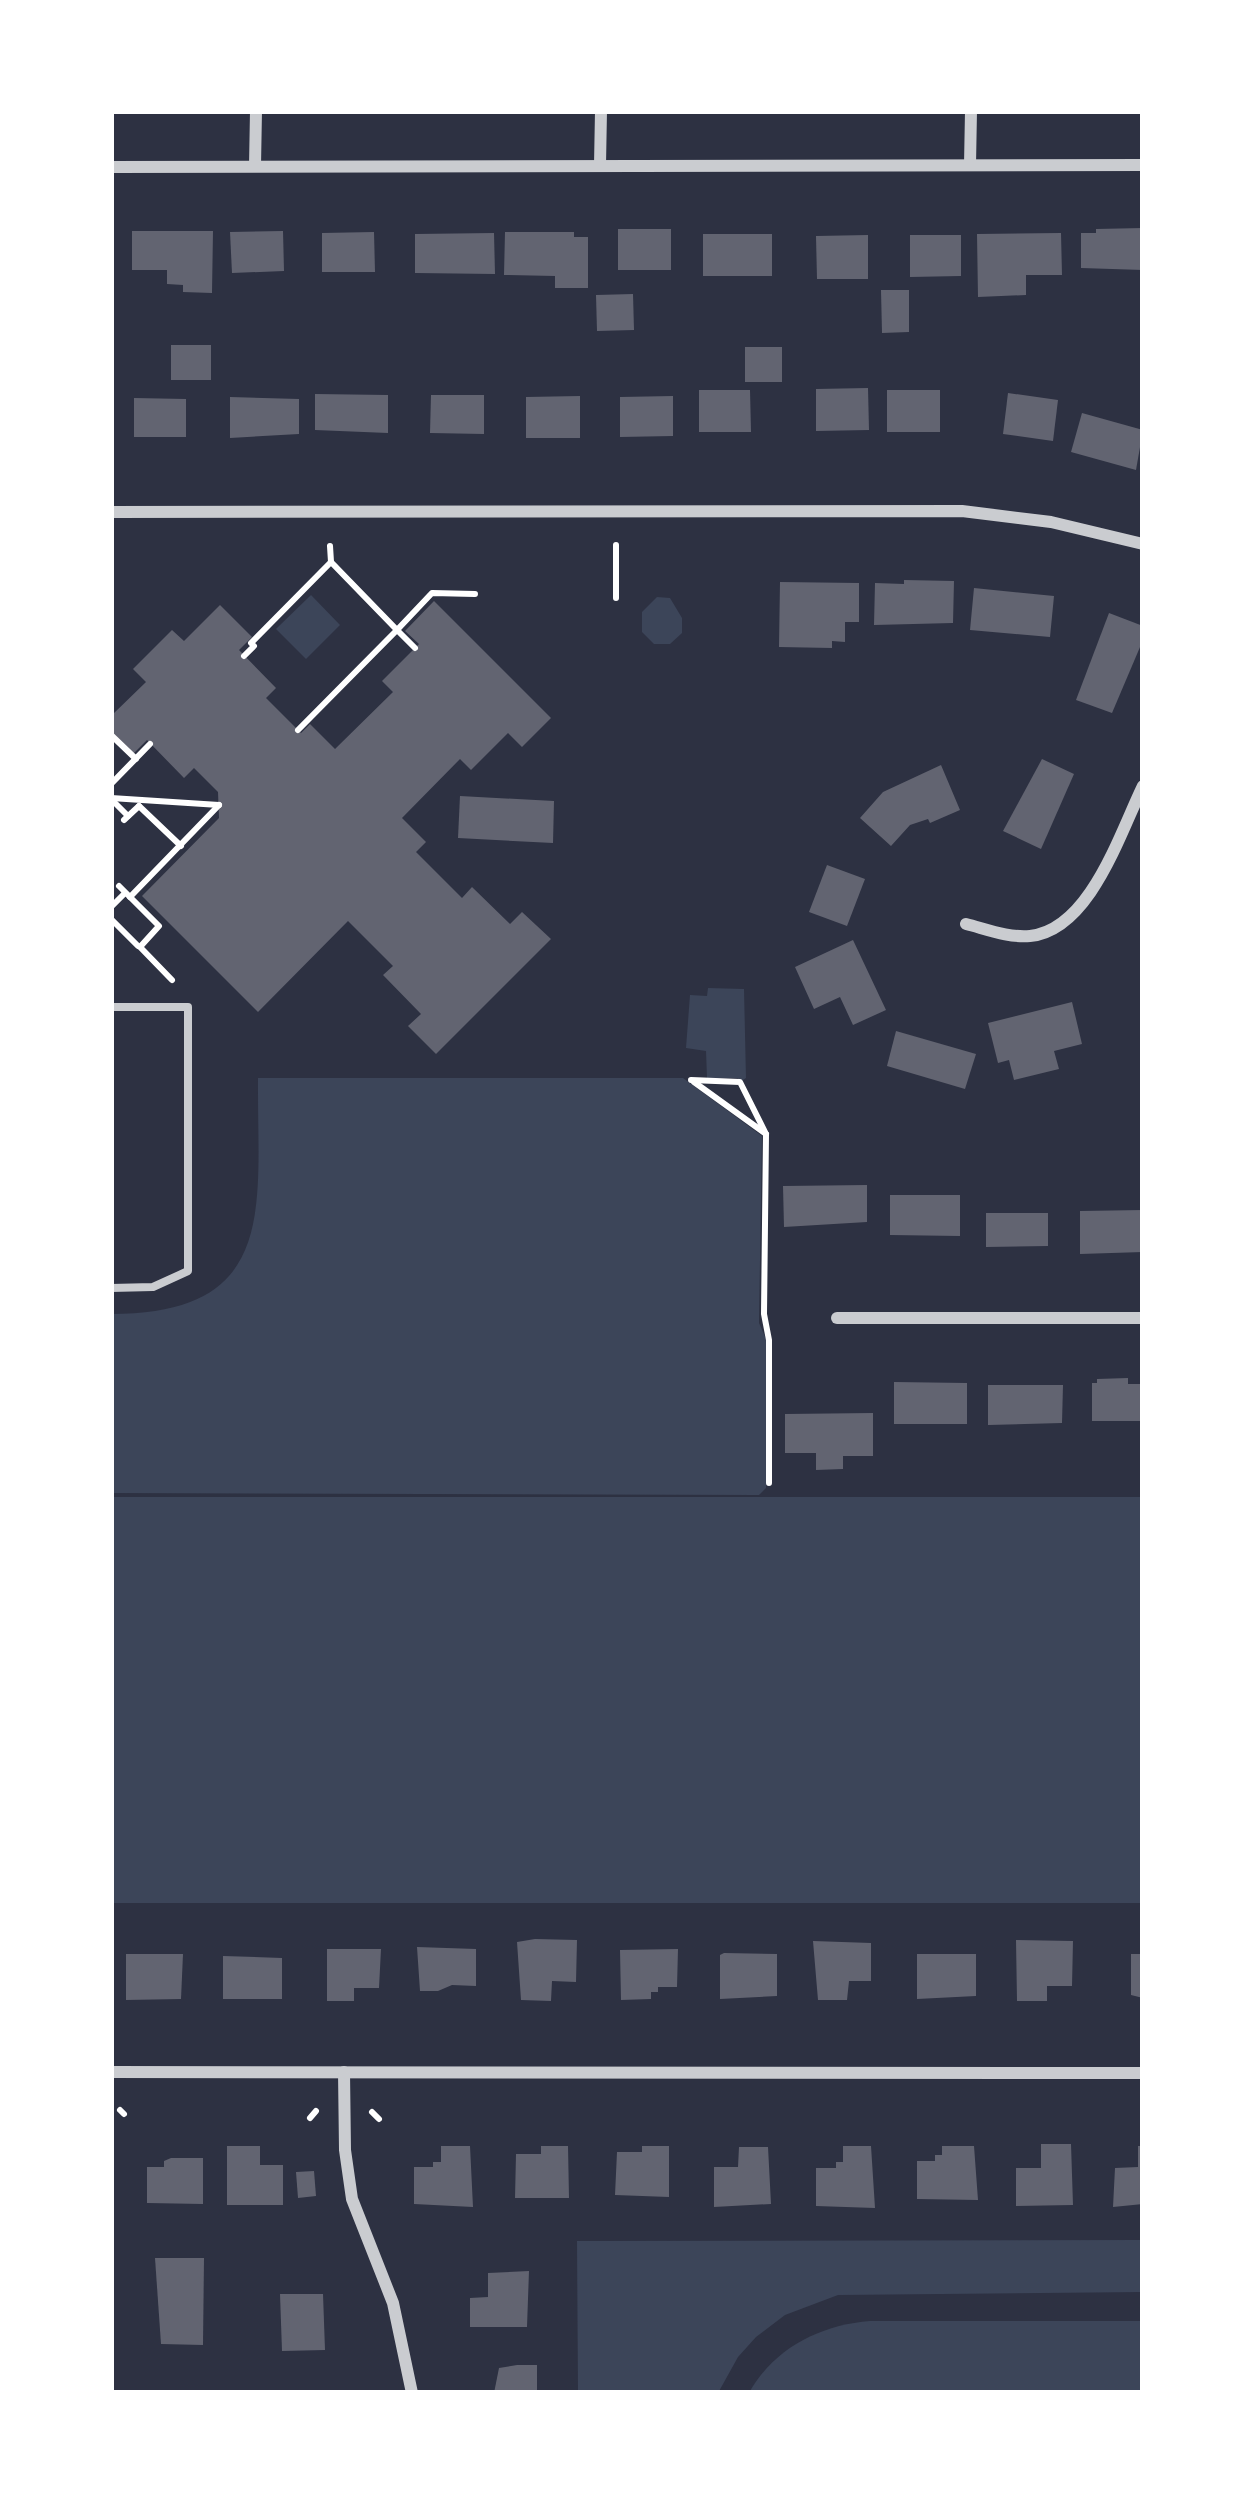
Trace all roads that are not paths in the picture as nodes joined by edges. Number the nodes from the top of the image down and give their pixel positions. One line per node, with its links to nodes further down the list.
1 (256, 111): 8 (street)
2 (601, 111): 4 (street)
3 (970, 111): 5 (street)
4 (600, 165): 5 (street); 8 (street)
5 (970, 165): 6 (street)
6 (1143, 165)
7 (111, 166): 8 (street)
8 (255, 166)
9 (111, 512): 10 (street)
10 (1143, 544)
11 (1143, 786): 12 (street)
12 (966, 924)
13 (111, 1007): 14 (lane)
14 (111, 1288)
15 (837, 1318): 16 (street)
16 (1143, 1318)
17 (111, 2072): 18 (street)
18 (344, 2072): 19 (street); 20 (street)
19 (1143, 2073)
20 (412, 2393)

